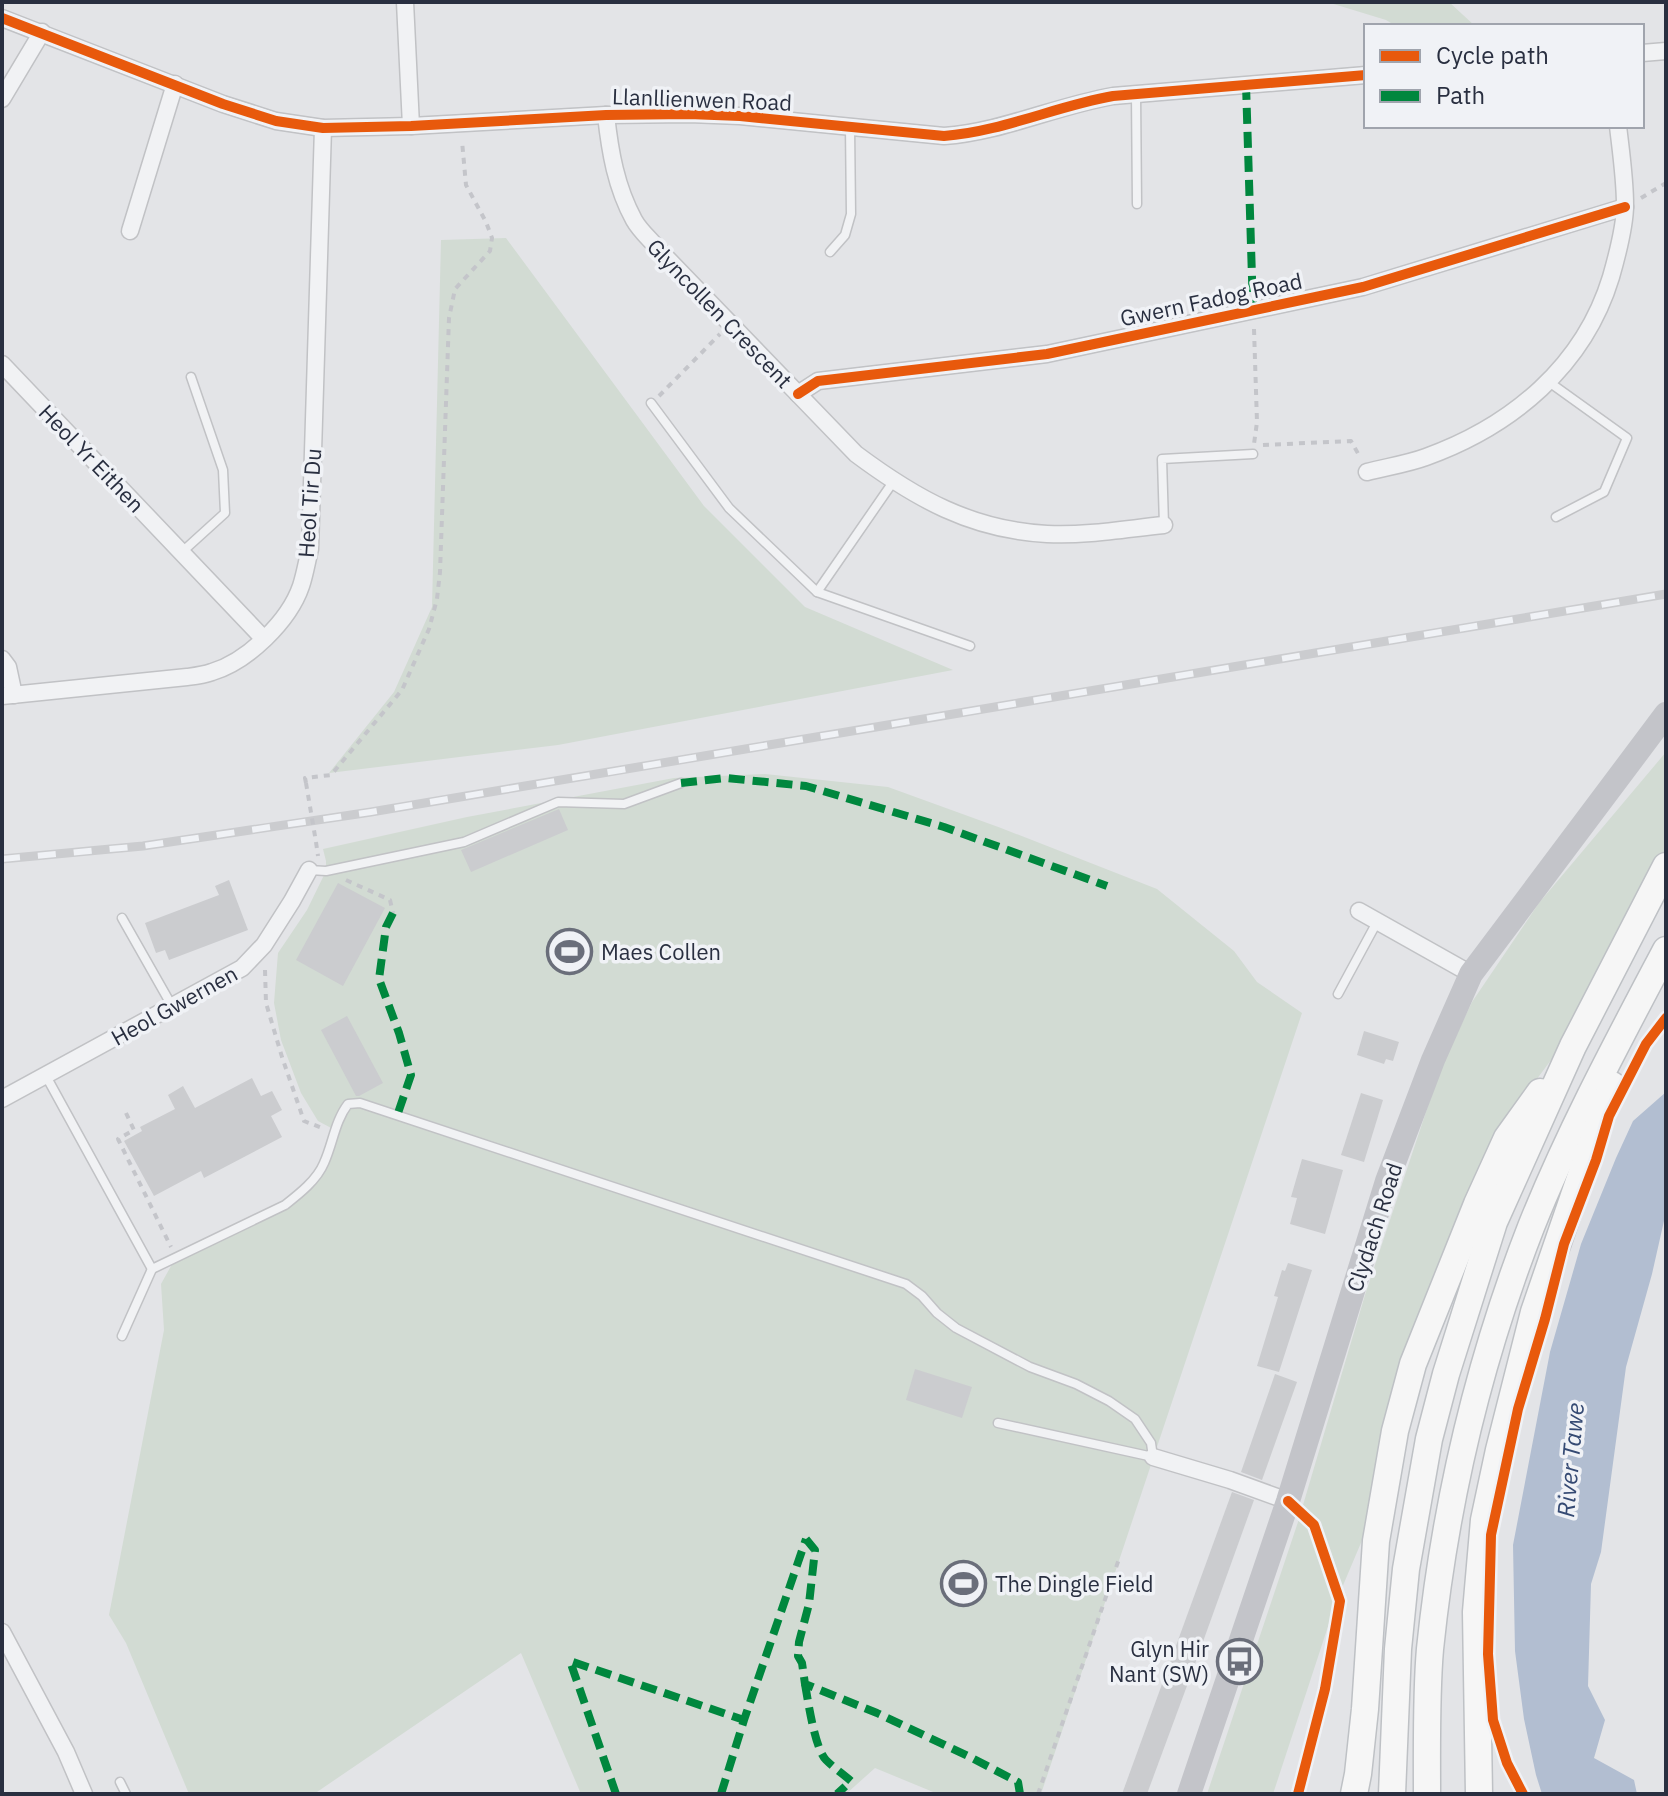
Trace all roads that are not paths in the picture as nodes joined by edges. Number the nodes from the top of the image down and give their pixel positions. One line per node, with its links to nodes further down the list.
1 (405, 2): 11 (street)
2 (2, 18): 3 (street, Llanllienwen Road)
3 (42, 32): 7 (street, Llanllienwen Road); 9 (street)
4 (1666, 51): 5 (street)
5 (1644, 53)
6 (1364, 75): 8 (street, Llanllienwen Road)
7 (175, 84): 13 (street, Llanllienwen Road); 17 (street)
8 (1136, 94): 12 (street, Llanllienwen Road); 15 (lane)
9 (2, 99)
10 (606, 115): 11 (street, Llanllienwen Road); 12 (street, Llanllienwen Road); 22 (street, Glyncollen Crescent)
11 (411, 126): 13 (street, Llanllienwen Road)
12 (850, 127): 18 (lane)
13 (323, 128): 31 (street, Heol Tir Du)
14 (1618, 128): 16 (street)
15 (1137, 204)
16 (1625, 207): 21 (street); 22 (street, Gwern Fadog Road)
17 (130, 231)
18 (830, 252)
19 (2, 364): 29 (street, Heol Yr Eithen)
20 (191, 377): 29 (lane)
21 (1549, 382): 25 (street); 27 (lane)
22 (798, 394): 26 (street, Glyncollen Crescent)
23 (651, 403): 30 (lane)
24 (1253, 454): 28 (lane)
25 (1367, 472)
26 (893, 482): 28 (street, Glyncollen Crescent); 30 (lane)
27 (1556, 517)
28 (1164, 525)
29 (182, 552): 31 (street, Heol Yr Eithen)
30 (817, 592): 32 (lane)
31 (264, 639): 34 (street, Heol Tir Du)
32 (970, 646)
33 (2, 659): 34 (street)
34 (8, 696)
35 (1666, 714): 43 (main road, Clydach Road)
36 (681, 783): 37 (lane)
37 (314, 864): 46 (street, Heol Gwernen)
38 (1666, 866): 47 (main road)
39 (1359, 911): 41 (street)
40 (122, 918): 46 (lane)
41 (1378, 921): 43 (street); 44 (lane)
42 (1666, 950): 45 (main road)
43 (1471, 974): 54 (main road, Clydach Road)
44 (1338, 994)
45 (1643, 994): 62 (main road); 63 (main road)
46 (172, 1006): 48 (street, Heol Gwernen)
47 (1573, 1046): 60 (main road); 61 (main road)
48 (46, 1076): 49 (street, Heol Gwernen); 50 (lane)
49 (2, 1099)
50 (152, 1269): 51 (lane); 53 (lane)
51 (122, 1336)
52 (998, 1423): 53 (lane)
53 (1153, 1457): 54 (street)
54 (1288, 1501): 59 (main road, Clydach Road)
55 (2, 1632): 57 (street)
56 (120, 1782): 58 (lane)
57 (84, 1794)
58 (126, 1794)
59 (1189, 1794)
60 (1354, 1794)
61 (1392, 1794)
62 (1427, 1794)
63 (1479, 1794)

